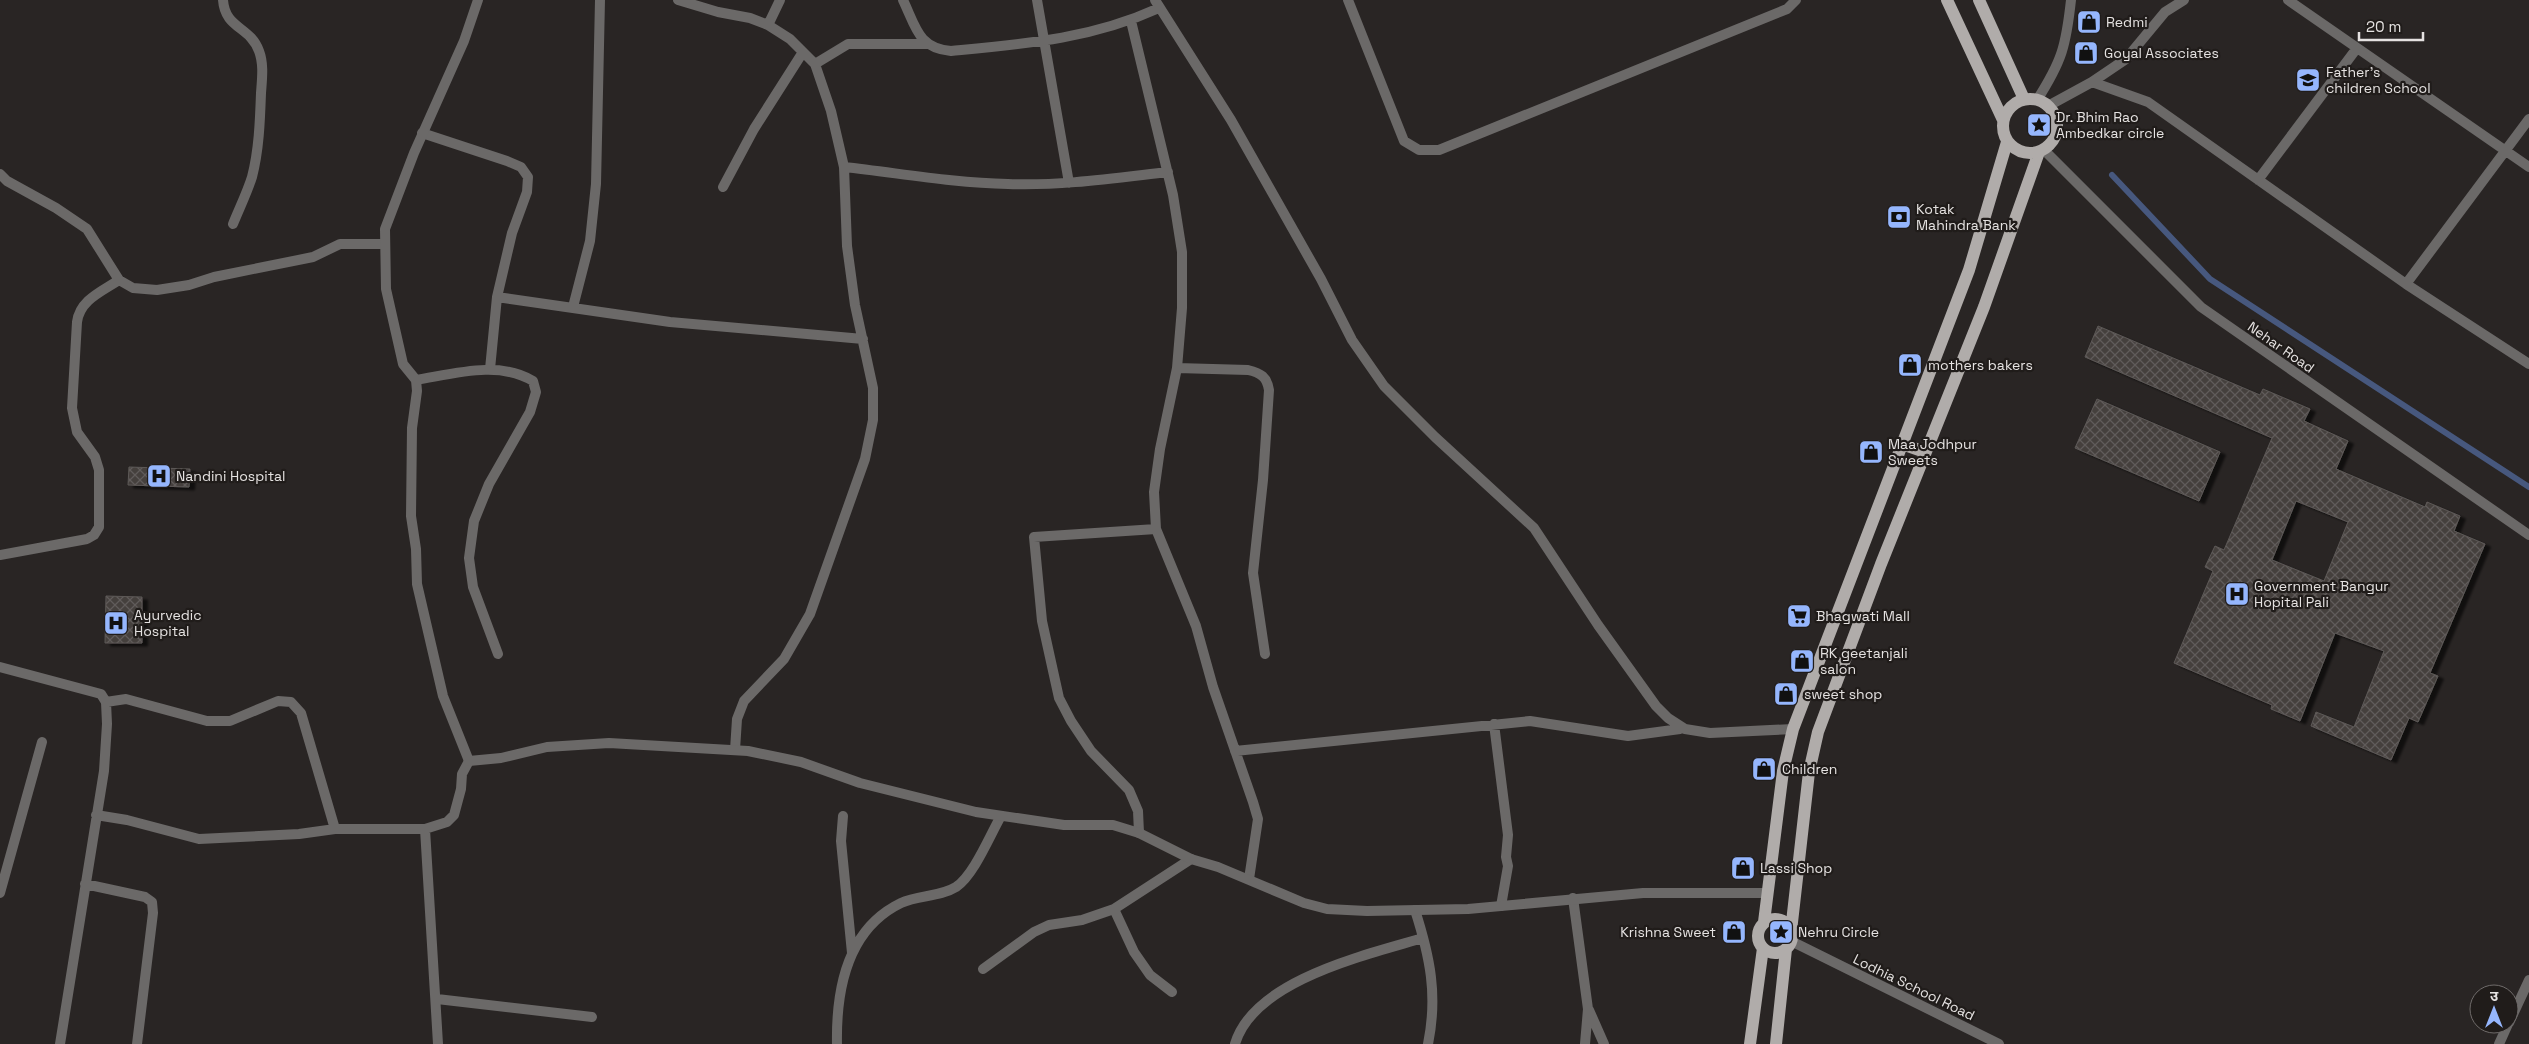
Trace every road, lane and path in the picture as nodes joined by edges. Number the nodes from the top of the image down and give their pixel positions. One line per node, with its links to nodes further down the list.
1 (223, 0): 39 (street)
2 (478, 0): 28 (street)
3 (600, 0): 44 (street)
4 (678, 0): 18 (street)
5 (780, 0): 18 (street)
6 (903, 0): 20 (street)
7 (1037, 0): 19 (street)
8 (1348, 0): 16 (street)
9 (1796, 0): 16 (street)
10 (1947, 0): 27 (main road)
11 (1979, 0): 25 (main road)
12 (2071, 0): 25 (street)
13 (2184, 0): 24 (street)
14 (2288, 0): 21 (street)
15 (1157, 4): 17 (street); 59 (street)
16 (1786, 5)
17 (1131, 21): 19 (street); 34 (street)
18 (768, 25): 22 (street)
19 (1044, 42): 20 (street); 37 (street)
20 (927, 44): 23 (street)
21 (2357, 48): 30 (street); 36 (street)
22 (803, 52): 23 (street); 38 (street)
23 (815, 64): 32 (street)
24 (2092, 82): 25 (street); 36 (street)
25 (2036, 102): 27 (main road); 31 (main road)
26 (2529, 119): 30 (street)
27 (2003, 120): 29 (main road)
28 (422, 134): 40 (street); 43 (street)
29 (2007, 142): 31 (main road); 50 (main road)
30 (2506, 150): 33 (street); 42 (street)
31 (2041, 151): 51 (main road); 53 (street, Nehar Road)
32 (844, 167): 37 (street); 45 (street)
33 (2529, 167)
34 (1168, 172): 37 (street); 47 (street)
35 (0, 174): 41 (street)
36 (2258, 180): 42 (street)
37 (1069, 183)
38 (723, 187)
39 (232, 224)
40 (385, 244): 41 (street); 49 (street)
41 (119, 280): 54 (street)
42 (2406, 284): 46 (street)
43 (498, 297): 44 (street); 48 (street)
44 (572, 307): 45 (street)
45 (863, 339): 63 (street)
46 (2529, 364)
47 (1177, 368): 52 (street); 56 (street)
48 (490, 369): 49 (street); 55 (street)
49 (416, 380): 65 (street)
50 (1902, 444): 51 (main road); 61 (main road)
51 (1925, 452): 83 (main road)
52 (1156, 529): 64 (street); 71 (street)
53 (2529, 535)
54 (0, 556)
55 (498, 654)
56 (1265, 654)
57 (0, 667): 58 (street)
58 (106, 702): 66 (street); 69 (street)
59 (1668, 718): 60 (street); 61 (street)
60 (1494, 724): 64 (street); 78 (street)
61 (1793, 729): 76 (main road)
62 (42, 742): 75 (street)
63 (734, 750): 65 (street); 68 (street)
64 (1235, 751): 73 (street)
65 (469, 761): 70 (street)
66 (96, 815): 69 (street); 74 (street)
67 (843, 816): 85 (street)
68 (1001, 816): 71 (street); 85 (street)
69 (334, 829): 70 (street)
70 (425, 829): 89 (street)
71 (1139, 833): 72 (street)
72 (1191, 859): 73 (street); 79 (street)
73 (1249, 879): 80 (street)
74 (85, 884): 93 (street); 94 (street)
75 (0, 893)
76 (1768, 893): 77 (street); 81 (main road)
77 (1573, 898): 78 (street); 91 (street)
78 (1501, 906): 80 (street)
79 (1114, 909): 86 (street); 88 (street)
80 (1415, 910): 82 (street)
81 (1764, 922): 83 (main road); 84 (main road)
82 (1423, 938): 97 (street); 98 (street)
83 (1789, 940): 84 (main road); 102 (main road); 103 (street, Lodhia School Road)
84 (1763, 948): 101 (main road)
85 (852, 953): 96 (street)
86 (984, 969)
87 (2529, 980): 90 (street)
88 (1172, 992)
89 (436, 999): 92 (street); 95 (street)
90 (2519, 1002)
91 (1588, 1009): 99 (street); 100 (street)
92 (592, 1017)
93 (60, 1044)
94 (137, 1044)
95 (438, 1044)
96 (837, 1044)
97 (1235, 1044)
98 (1428, 1044)
99 (1584, 1044)
100 (1604, 1044)
101 (1750, 1044)
102 (1776, 1044)
103 (1999, 1044)

